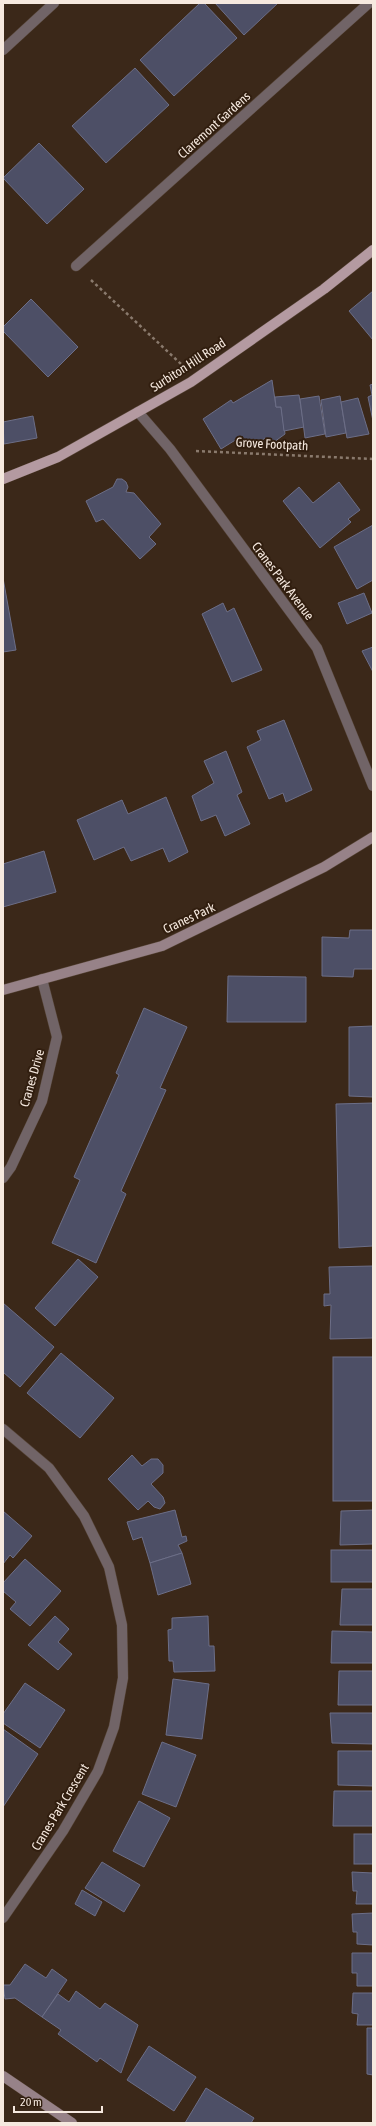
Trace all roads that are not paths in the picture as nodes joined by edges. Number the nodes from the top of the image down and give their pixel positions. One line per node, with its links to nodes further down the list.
1 (54, 3): 3 (street)
2 (369, 3): 5 (street, Claremont Gardens)
3 (3, 50)
4 (373, 250): 6 (main road, Surbiton Hill Road)
5 (76, 266)
6 (138, 412): 7 (main road, Surbiton Hill Road); 8 (street, Cranes Park Avenue)
7 (3, 479)
8 (373, 786)
9 (373, 837): 10 (street, Cranes Park)
10 (42, 980): 11 (street, Cranes Park); 12 (street, Cranes Drive)
11 (3, 990)
12 (3, 1178)
13 (3, 1429): 14 (street, Cranes Park Crescent)
14 (3, 1918)
15 (3, 2076): 16 (street)
16 (72, 2123)

